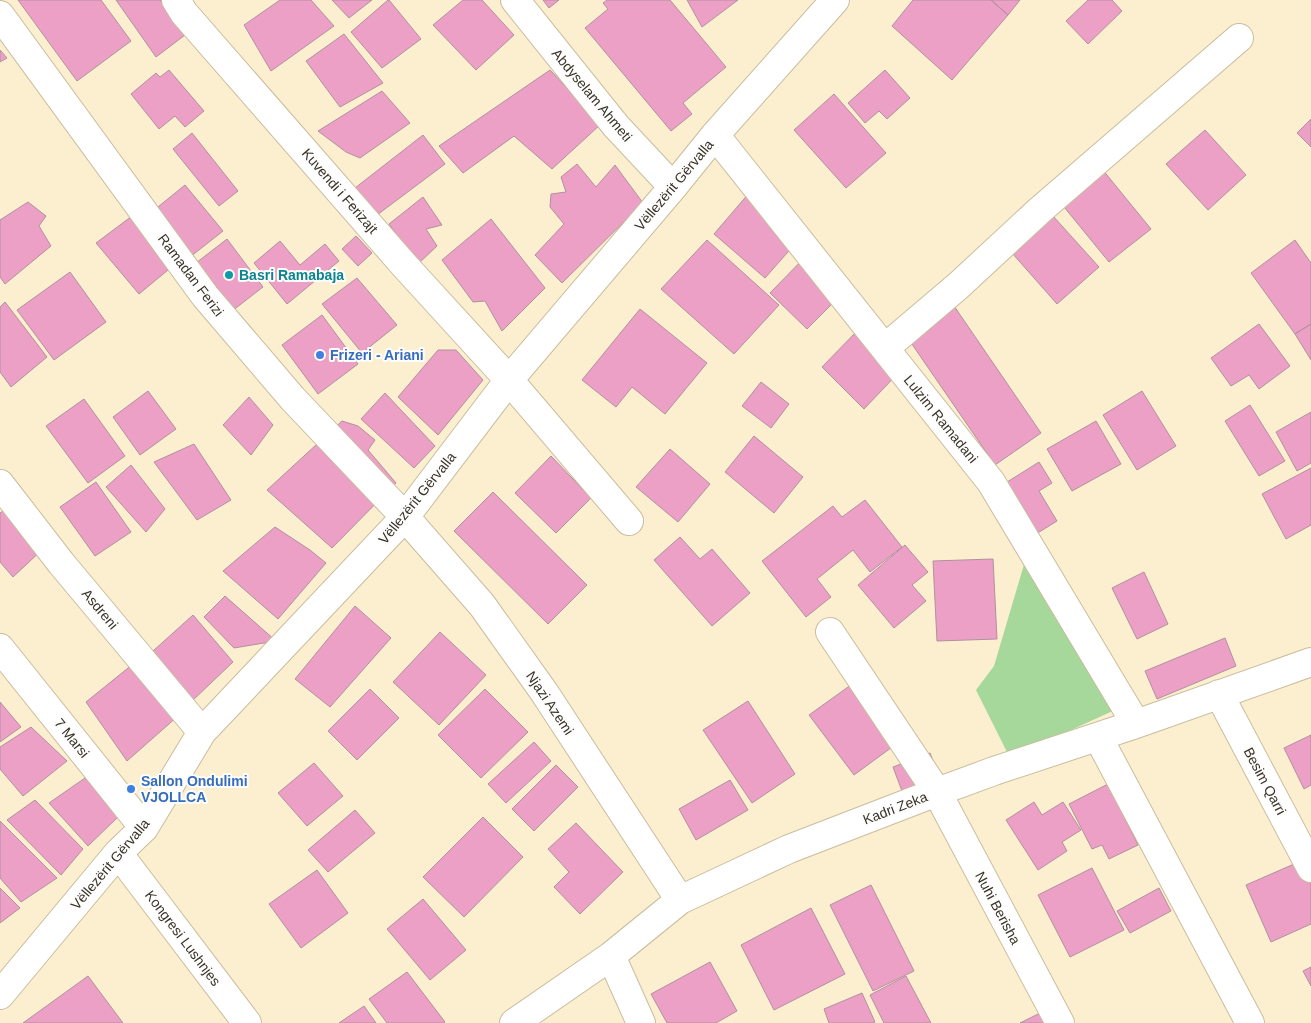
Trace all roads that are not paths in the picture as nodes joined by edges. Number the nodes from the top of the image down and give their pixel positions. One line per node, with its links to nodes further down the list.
1 (176, 0): 9 (street, Kuvendi i Ferizajt)
2 (515, 0): 7 (street, Abdyselam Ahmeti)
3 (835, 0): 6 (street, Vëllezërit Gërvalla)
4 (0, 15): 11 (street, Ramadan Ferizi)
5 (1239, 38): 8 (street)
6 (715, 135): 7 (street, Vëllezërit Gërvalla); 8 (street, Lulzim Ramadani)
7 (673, 187): 9 (street, Vëllezërit Gërvalla)
8 (885, 348): 17 (street, Lulzim Ramadani)
9 (509, 380): 11 (street, Vëllezërit Gërvalla); 12 (street, Kuvendi i Ferizajt)
10 (0, 484): 18 (street, Asdreni)
11 (405, 517): 18 (street, Vëllezërit Gërvalla); 24 (street, Njazi Azemi)
12 (629, 522)
13 (830, 632): 20 (street, Nuhi Berisha)
14 (0, 648): 21 (street, 7 Marsi)
15 (1311, 662): 16 (street, Kadri Zeka)
16 (1219, 694): 17 (street, Kadri Zeka); 23 (street, Besim Qarri)
17 (1136, 724): 19 (street, Kadri Zeka)
18 (202, 732): 21 (street, Vëllezërit Gërvalla)
19 (1098, 736): 20 (street, Kadri Zeka); 31 (street)
20 (937, 792): 24 (street, Kadri Zeka); 30 (street, Nuhi Berisha)
21 (144, 828): 22 (street, Vëllezërit Gërvalla)
22 (118, 853): 26 (street, Vëllezërit Gërvalla); 27 (street, Kongresi Lushnjes)
23 (1311, 868)
24 (680, 900): 25 (street, Kadri Zeka)
25 (612, 956): 28 (street, Kadri Zeka); 29 (street)
26 (0, 995)
27 (248, 1023)
28 (514, 1023)
29 (641, 1023)
30 (1060, 1023)
31 (1250, 1023)

